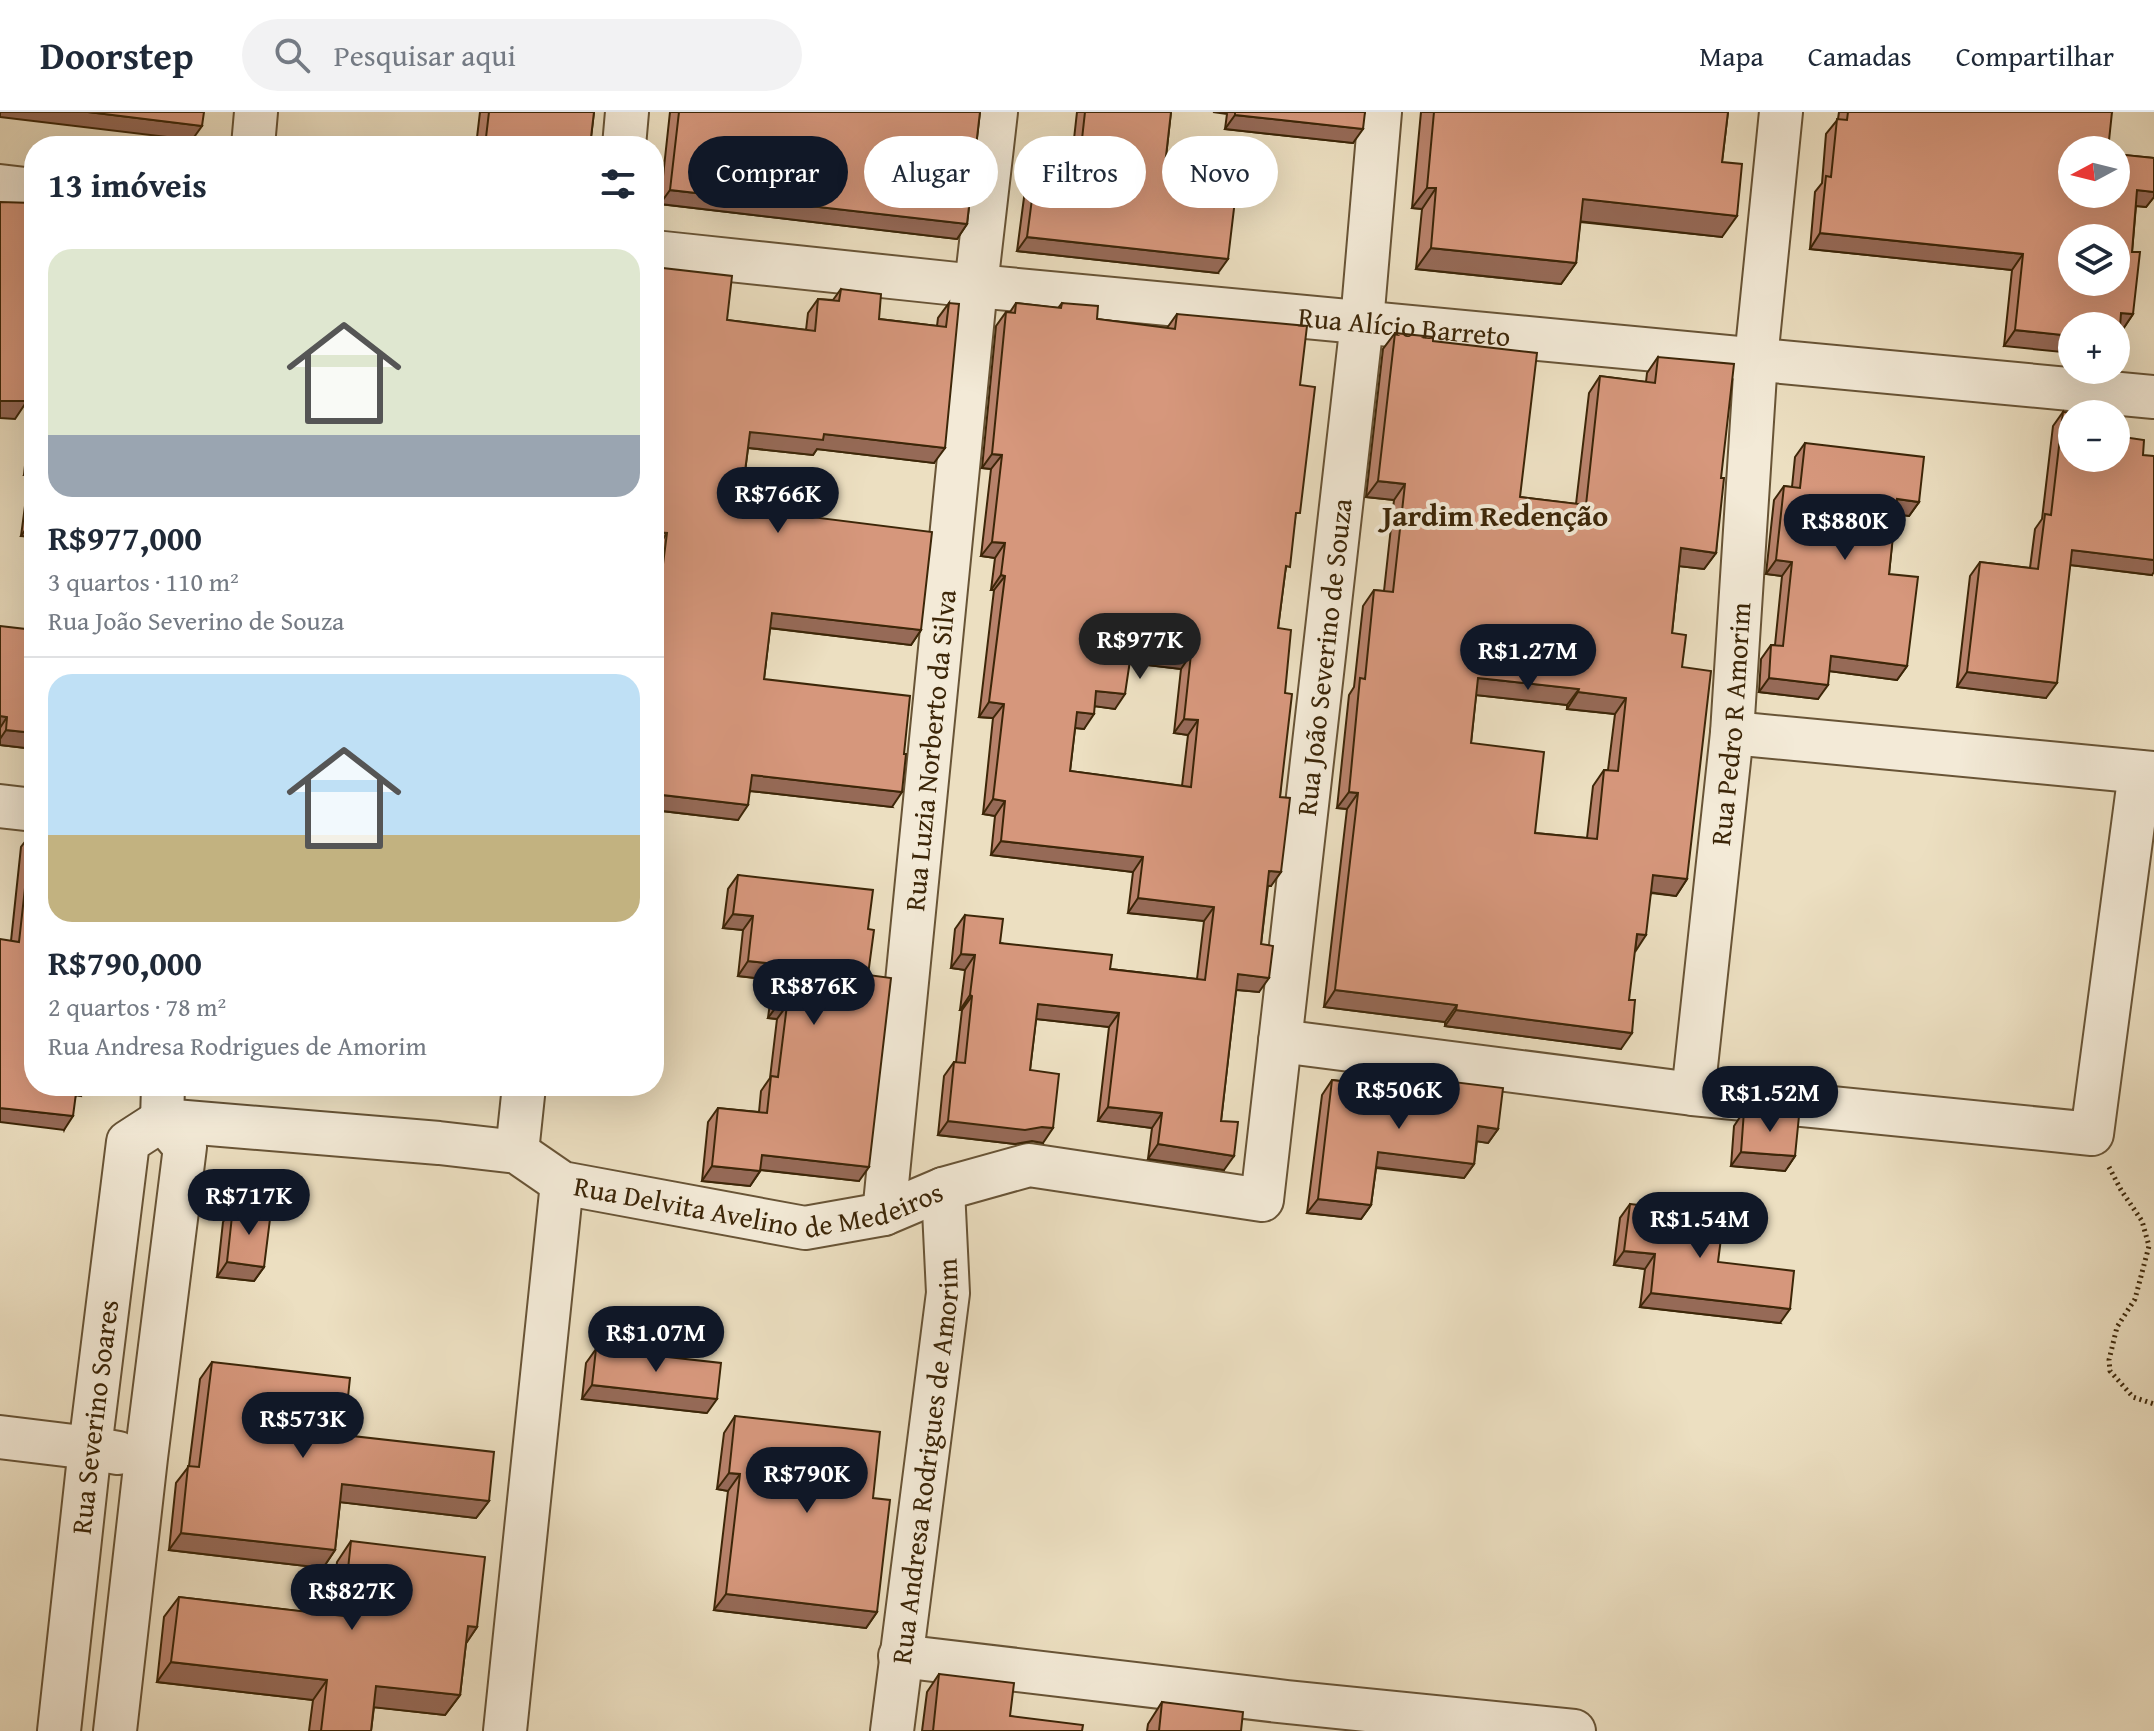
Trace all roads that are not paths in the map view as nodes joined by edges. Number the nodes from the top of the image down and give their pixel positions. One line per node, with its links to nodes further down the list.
1 (256, 112): 6 (street)
2 (627, 112): 7 (street)
3 (996, 112): 11 (street, Rua Luzia Norberto da Silva)
4 (1380, 112): 12 (street, Rua João Severino de Souza)
5 (1781, 112): 13 (street, Rua Pedro R Amorim)
6 (254, 136)
7 (625, 136)
8 (0, 186): 9 (street)
9 (24, 189)
10 (664, 253): 11 (street, Rua Alício Barreto)
11 (976, 286): 12 (street, Rua Alício Barreto); 27 (street, Rua Luzia Norberto da Silva)
12 (1362, 322): 13 (street, Rua Alício Barreto); 19 (street, Rua João Severino de Souza)
13 (1756, 359): 14 (street, Rua Alício Barreto); 15 (street, Rua Pedro R Amorim)
14 (2154, 397)
15 (1732, 733): 16 (street); 20 (street, Rua Pedro R Amorim)
16 (2147, 773): 20 (street)
17 (0, 806): 18 (street)
18 (24, 809)
19 (1280, 1041): 20 (street); 26 (street, Rua João Severino de Souza)
20 (1693, 1094)
21 (523, 1096): 23 (street)
22 (162, 1103): 23 (street, Rua Delvita Avelino de Medeiros); 29 (street, Rua Severino Soares); 30 (street, Rua Severino Soares)
23 (517, 1152): 24 (street, Rua Delvita Avelino de Medeiros)
24 (562, 1183): 27 (street, Rua Delvita Avelino de Medeiros); 35 (street)
25 (943, 1189): 26 (street, Rua Delvita Avelino de Medeiros); 27 (street, Rua Delvita Avelino de Medeiros); 31 (street, Rua Andresa Rodrigues de Amorim)
26 (1262, 1200)
27 (884, 1214)
28 (0, 1437): 29 (street)
29 (90, 1448): 30 (street); 33 (street, Rua Severino Soares)
30 (146, 1458): 34 (street, Rua Severino Soares)
31 (900, 1656): 32 (street); 36 (street, Rua Andresa Rodrigues de Amorim)
32 (1286, 1716): 37 (street)
33 (59, 1731)
34 (115, 1731)
35 (505, 1731)
36 (892, 1731)
37 (1574, 1731)

